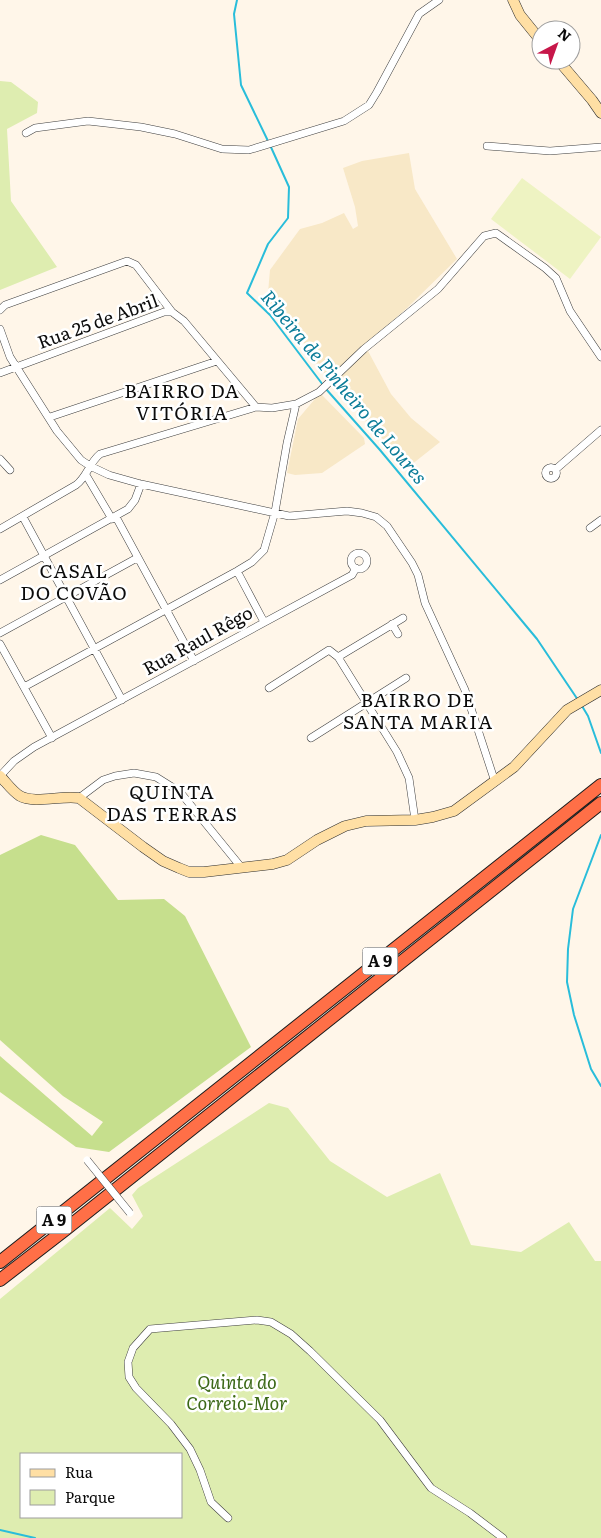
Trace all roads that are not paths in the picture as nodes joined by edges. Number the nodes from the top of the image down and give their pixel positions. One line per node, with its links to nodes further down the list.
1 (439, 0): 6 (street)
2 (513, 0): 3 (street)
3 (531, 29)
4 (566, 70): 5 (street)
5 (601, 113)
6 (26, 133)
7 (487, 146): 8 (street)
8 (601, 147)
9 (0, 310): 10 (street)
10 (172, 312): 13 (street, Rua 25 de Abril); 14 (street, Rua 25 de Abril)
11 (0, 329): 14 (street)
12 (601, 357): 16 (street)
13 (217, 361): 17 (street, Rua 25 de Abril); 18 (street)
14 (17, 367): 15 (street, Rua 25 de Abril); 18 (street)
15 (0, 373)
16 (296, 404): 17 (street); 26 (street)
17 (256, 407): 21 (street)
18 (50, 417): 21 (street)
19 (601, 430): 22 (street)
20 (0, 459): 23 (street)
21 (90, 466): 24 (street); 25 (street)
22 (556, 469)
23 (10, 470)
24 (86, 475): 27 (street); 28 (street)
25 (141, 484): 26 (street); 28 (street)
26 (275, 512): 35 (street); 57 (street)
27 (23, 517): 31 (street); 32 (street)
28 (114, 518): 32 (street); 33 (street)
29 (601, 520): 30 (street)
30 (590, 528)
31 (0, 529)
32 (44, 556): 36 (street); 37 (street)
33 (138, 558): 37 (street); 38 (street)
34 (356, 568): 40 (street, Rua Raul Rêgo)
35 (237, 571): 38 (street); 40 (street)
36 (0, 580)
37 (66, 597): 42 (street); 45 (street)
38 (166, 610): 45 (street); 47 (street)
39 (403, 618): 41 (street)
40 (264, 622): 47 (street, Rua Raul Rêgo)
41 (392, 624): 43 (street); 46 (street)
42 (0, 634)
43 (398, 634)
44 (0, 644): 49 (street)
45 (94, 649): 49 (street); 52 (street)
46 (338, 657): 50 (street); 53 (street)
47 (194, 660): 52 (street, Rua Raul Rêgo)
48 (406, 678): 53 (street)
49 (24, 688): 54 (street)
50 (269, 688)
51 (598, 692): 57 (street)
52 (122, 700): 54 (street, Rua Raul Rêgo)
53 (366, 703): 55 (street); 61 (street)
54 (52, 738): 56 (street, Rua Raul Rêgo)
55 (311, 738)
56 (0, 776): 59 (street)
57 (495, 782): 61 (street)
58 (601, 785): 64 (highway, A 9)
59 (79, 798): 62 (street); 62 (street)
60 (601, 803): 66 (highway, A 9)
61 (415, 820): 62 (street)
62 (242, 867)
63 (87, 1160): 65 (street, bridge)
64 (108, 1177): 67 (highway); 68 (highway, A 9)
65 (130, 1213)
66 (48, 1243): 69 (highway, A 9); 70 (highway)
67 (0, 1255)
68 (0, 1262)
69 (0, 1280)
70 (0, 1285)
71 (228, 1518): 72 (street)
72 (503, 1538)

